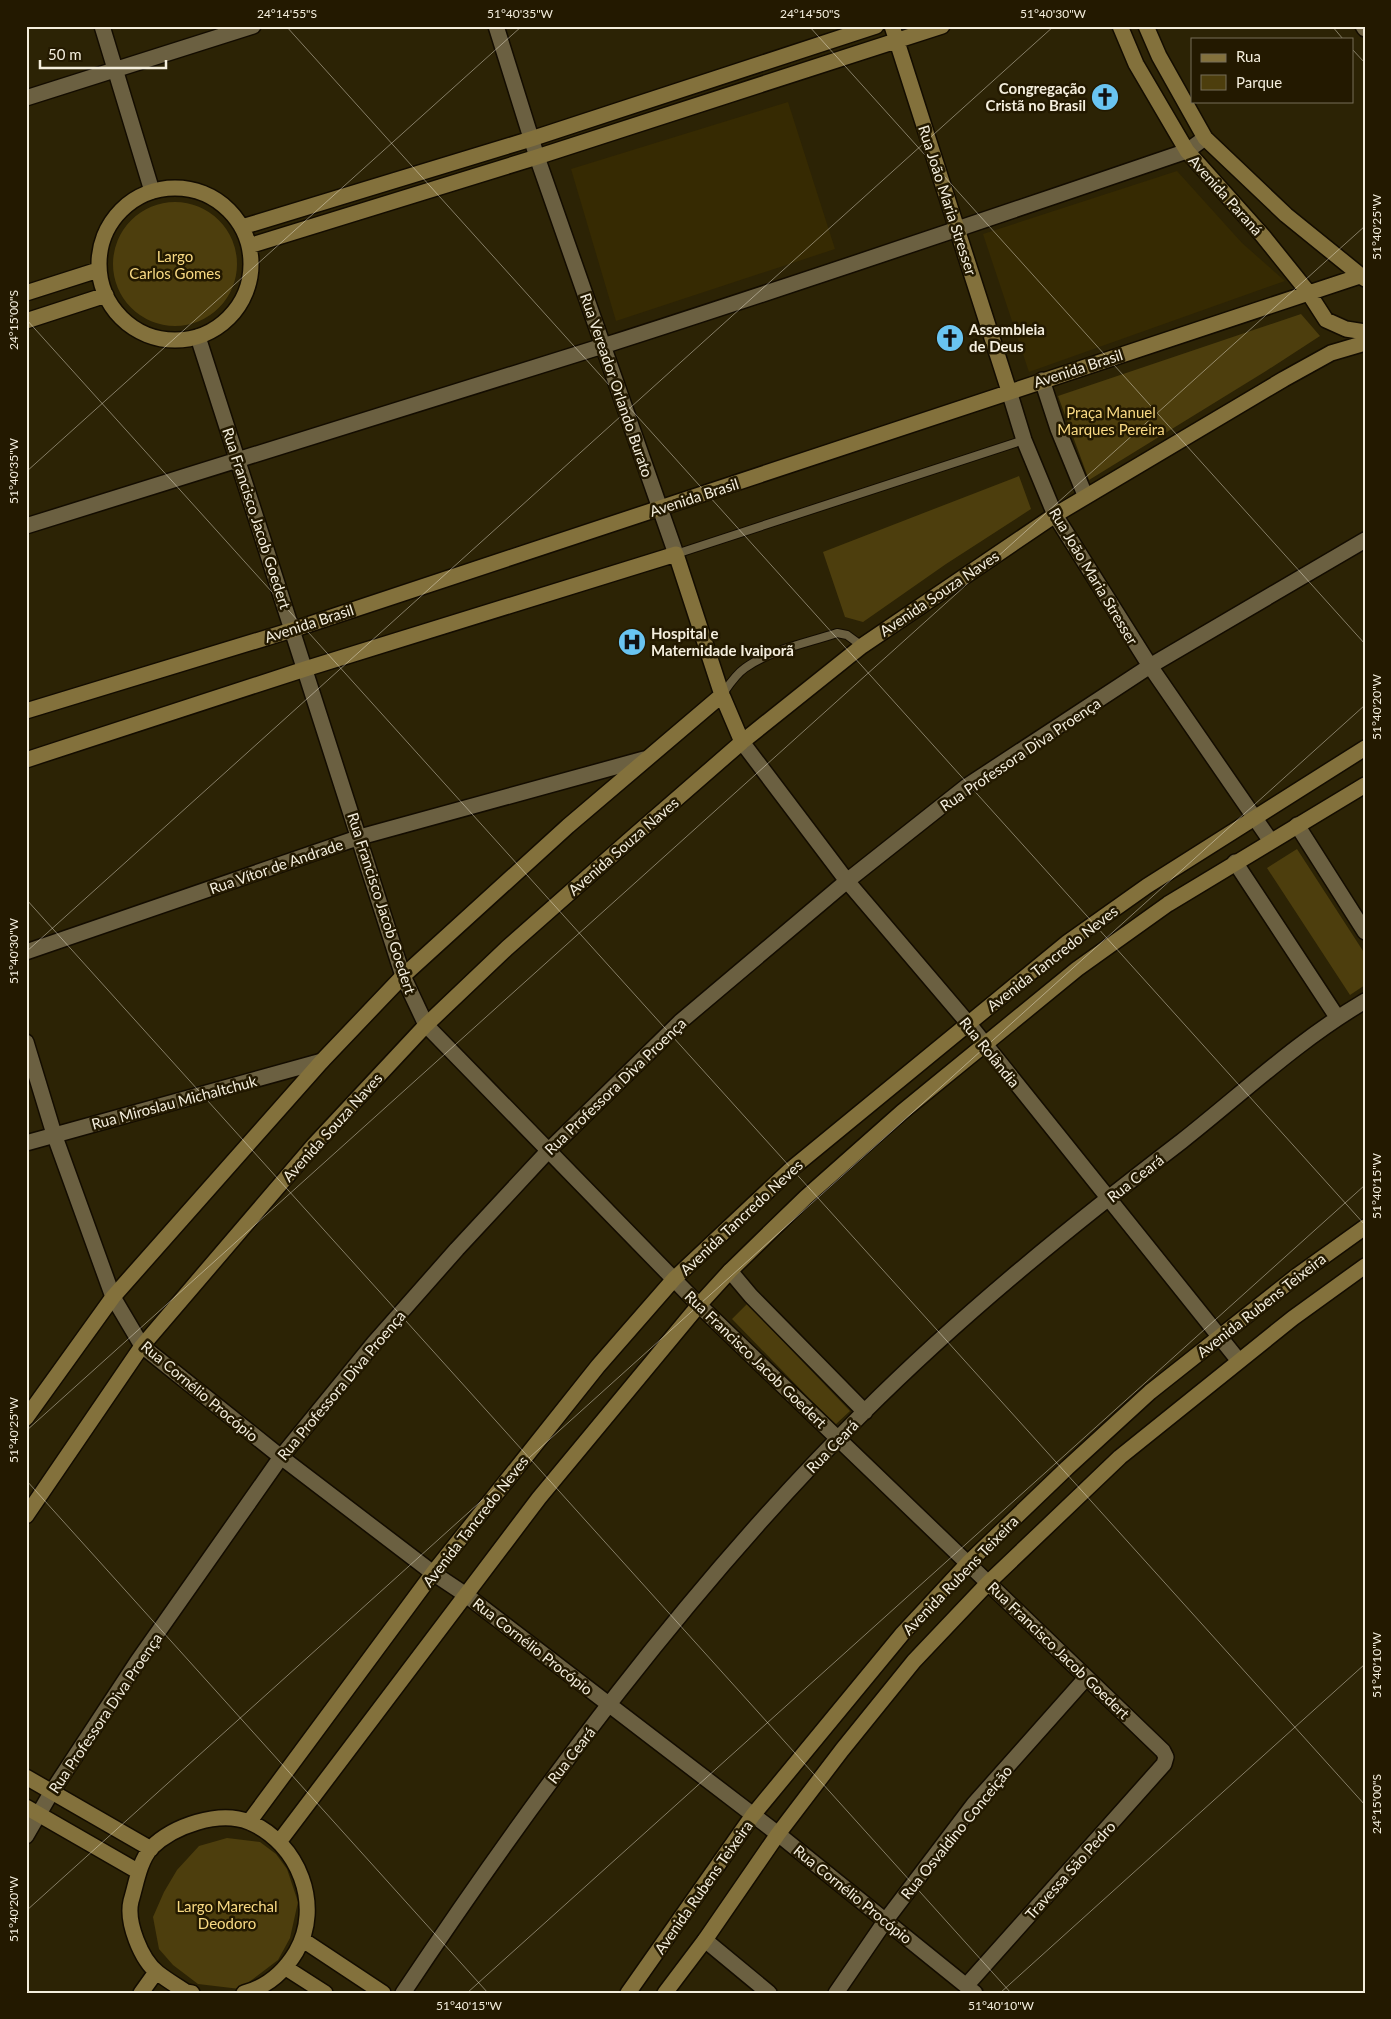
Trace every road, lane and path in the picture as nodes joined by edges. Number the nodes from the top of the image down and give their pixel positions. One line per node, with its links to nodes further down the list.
1 (102, 26): 9 (street)
2 (253, 26): 9 (street)
3 (496, 26): 11 (street, Rua Vereador Orlando Burato)
4 (876, 26): 11 (street)
5 (942, 26): 8 (street)
6 (1120, 26): 13 (street, Avenida Paraná)
7 (1146, 26): 12 (street, Avenida Paraná)
8 (895, 33): 14 (street); 17 (street, Rua João Maria Stresser)
9 (115, 71): 10 (street); 15 (street)
10 (26, 98)
11 (531, 138): 14 (street, Rua Vereador Orlando Burato); 16 (street)
12 (1205, 138): 13 (street); 20 (street, Avenida Paraná)
13 (1188, 151): 17 (street); 21 (street, Avenida Paraná)
14 (537, 157): 18 (street); 28 (street, Rua Vereador Orlando Burato)
15 (152, 192): 16 (street); 19 (street)
16 (242, 228): 18 (street)
17 (958, 230): 28 (street); 30 (street, Rua João Maria Stresser)
18 (249, 246): 26 (street)
19 (98, 270): 22 (street); 23 (street)
20 (1362, 277): 21 (street, Avenida Brasil)
21 (1308, 292): 25 (street, Avenida Paraná); 29 (street, Avenida Brasil)
22 (26, 293)
23 (106, 295): 24 (street); 26 (street)
24 (26, 322)
25 (1365, 332)
26 (198, 337): 32 (street, Rua Francisco Jacob Goedert)
27 (1365, 343): 33 (street, Avenida Souza Naves)
28 (604, 345): 32 (street); 34 (street, Rua Vereador Orlando Burato)
29 (1042, 380): 30 (street, Avenida Brasil); 33 (street)
30 (1010, 391): 31 (street, Rua João Maria Stresser); 34 (street, Avenida Brasil)
31 (1024, 440): 35 (street, Rua João Maria Stresser); 38 (lane)
32 (238, 458): 36 (street); 39 (street, Rua Francisco Jacob Goedert)
33 (1085, 495): 35 (street, Avenida Souza Naves)
34 (660, 508): 38 (street, Rua Vereador Orlando Burato); 39 (street, Avenida Brasil)
35 (1055, 515): 40 (street, Avenida Souza Naves); 41 (street, Rua João Maria Stresser)
36 (26, 526)
37 (1365, 540): 41 (street, Rua Professora Diva Proença)
38 (676, 554): 42 (street); 43 (street, Rua Vereador Orlando Burato)
39 (292, 630): 42 (street, Rua Francisco Jacob Goedert); 44 (street, Avenida Brasil)
40 (862, 646): 43 (lane); 45 (street, Avenida Souza Naves)
41 (1150, 666): 50 (street, Rua João Maria Stresser); 55 (street, Rua Professora Diva Proença)
42 (305, 669): 48 (street); 52 (street, Rua Francisco Jacob Goedert)
43 (722, 695): 45 (street, Rua Vereador Orlando Burato); 47 (street)
44 (26, 710)
45 (742, 742): 55 (street, Rua Rolândia); 62 (street, Avenida Souza Naves)
46 (1365, 748): 50 (street, Avenida Tancredo Neves)
47 (644, 759): 52 (street, Rua Vítor de Andrade); 58 (street)
48 (26, 760)
49 (1365, 785): 51 (street, Avenida Tancredo Neves)
50 (1256, 817): 53 (street, Rua João Maria Stresser); 61 (street, Avenida Tancredo Neves)
51 (1297, 825): 53 (street, Avenida Tancredo Neves); 56 (street)
52 (360, 837): 57 (street, Rua Vítor de Andrade); 58 (street, Rua Francisco Jacob Goedert)
53 (1270, 840): 54 (street, Avenida Tancredo Neves)
54 (1235, 862): 60 (street); 64 (street, Avenida Tancredo Neves)
55 (847, 881): 61 (street, Rua Rolândia); 68 (street, Rua Professora Diva Proença)
56 (1365, 932)
57 (26, 952)
58 (403, 976): 62 (street, Rua Francisco Jacob Goedert); 65 (street)
59 (1365, 1001): 60 (street, Rua Ceará)
60 (1337, 1018): 69 (street, Rua Ceará)
61 (968, 1023): 64 (street, Rua Rolândia); 73 (street, Avenida Tancredo Neves)
62 (426, 1025): 68 (street, Rua Francisco Jacob Goedert); 77 (street, Avenida Souza Naves)
63 (26, 1042): 66 (street, Rua Cornélio Procópio)
64 (984, 1044): 69 (street, Rua Rolândia); 72 (street, Avenida Tancredo Neves)
65 (322, 1062): 66 (street, Rua Miroslau Michaltchuk); 74 (street)
66 (54, 1134): 67 (street, Rua Miroslau Michaltchuk); 74 (street, Rua Cornélio Procópio)
67 (26, 1143)
68 (549, 1150): 73 (street, Rua Francisco Jacob Goedert); 82 (street, Rua Professora Diva Proença)
69 (1108, 1198): 76 (street, Rua Rolândia); 79 (street, Rua Ceará)
70 (1365, 1227): 76 (street, Avenida Rubens Teixeira)
71 (1365, 1266): 78 (street, Avenida Rubens Teixeira)
72 (730, 1271): 75 (street, Avenida Tancredo Neves); 79 (street)
73 (674, 1279): 75 (street, Rua Francisco Jacob Goedert); 85 (street, Avenida Tancredo Neves)
74 (113, 1297): 77 (street, Rua Cornélio Procópio); 80 (street)
75 (699, 1305): 81 (street, Rua Francisco Jacob Goedert); 87 (street, Avenida Tancredo Neves)
76 (1218, 1336): 78 (street, Rua Rolândia); 84 (street, Avenida Rubens Teixeira)
77 (142, 1346): 82 (street, Rua Cornélio Procópio); 83 (street, Avenida Souza Naves)
78 (1240, 1361): 86 (street, Avenida Rubens Teixeira)
79 (865, 1412): 81 (street, Rua Ceará)
80 (26, 1418)
81 (838, 1439): 84 (street, Rua Francisco Jacob Goedert); 89 (street, Rua Ceará)
82 (281, 1457): 85 (street, Rua Cornélio Procópio); 92 (street, Rua Professora Diva Proença)
83 (26, 1516)
84 (968, 1563): 86 (street, Rua Francisco Jacob Goedert); 94 (street, Avenida Rubens Teixeira)
85 (433, 1573): 87 (street, Rua Cornélio Procópio); 95 (street, Avenida Tancredo Neves)
86 (989, 1582): 88 (street, Rua Francisco Jacob Goedert); 96 (street, Avenida Rubens Teixeira)
87 (466, 1595): 89 (street, Rua Cornélio Procópio); 98 (street, Avenida Tancredo Neves)
88 (1086, 1678): 90 (street, Rua Francisco Jacob Goedert); 101 (street, Rua Osvaldino Conceição)
89 (610, 1705): 94 (street, Rua Cornélio Procópio); 112 (street, Rua Ceará)
90 (1163, 1751): 106 (street, Travessa São Pedro)
91 (26, 1777): 92 (street)
92 (51, 1793): 93 (street, Rua Professora Diva Proença); 99 (street)
93 (33, 1811): 97 (street, Rua Professora Diva Proença); 100 (street)
94 (753, 1815): 96 (street, Rua Cornélio Procópio); 113 (street, Avenida Rubens Teixeira)
95 (249, 1822): 98 (street); 99 (street)
96 (778, 1834): 101 (street, Rua Cornélio Procópio); 103 (street, Avenida Rubens Teixeira)
97 (26, 1836)
98 (279, 1842): 102 (street)
99 (151, 1849): 100 (street)
100 (139, 1872): 105 (street)
101 (886, 1920): 106 (street, Rua Cornélio Procópio); 116 (street, Rua Osvaldino Conceição)
102 (303, 1940): 104 (street); 111 (street)
103 (705, 1940): 114 (street, Avenida Rubens Teixeira); 115 (street)
104 (286, 1968): 109 (street); 110 (street)
105 (156, 1972): 107 (street); 108 (street)
106 (970, 1989)
107 (188, 1992)
108 (141, 1993)
109 (244, 1993)
110 (325, 1993)
111 (383, 1993)
112 (403, 1993)
113 (628, 1993)
114 (665, 1993)
115 (769, 1993)
116 (836, 1993)

